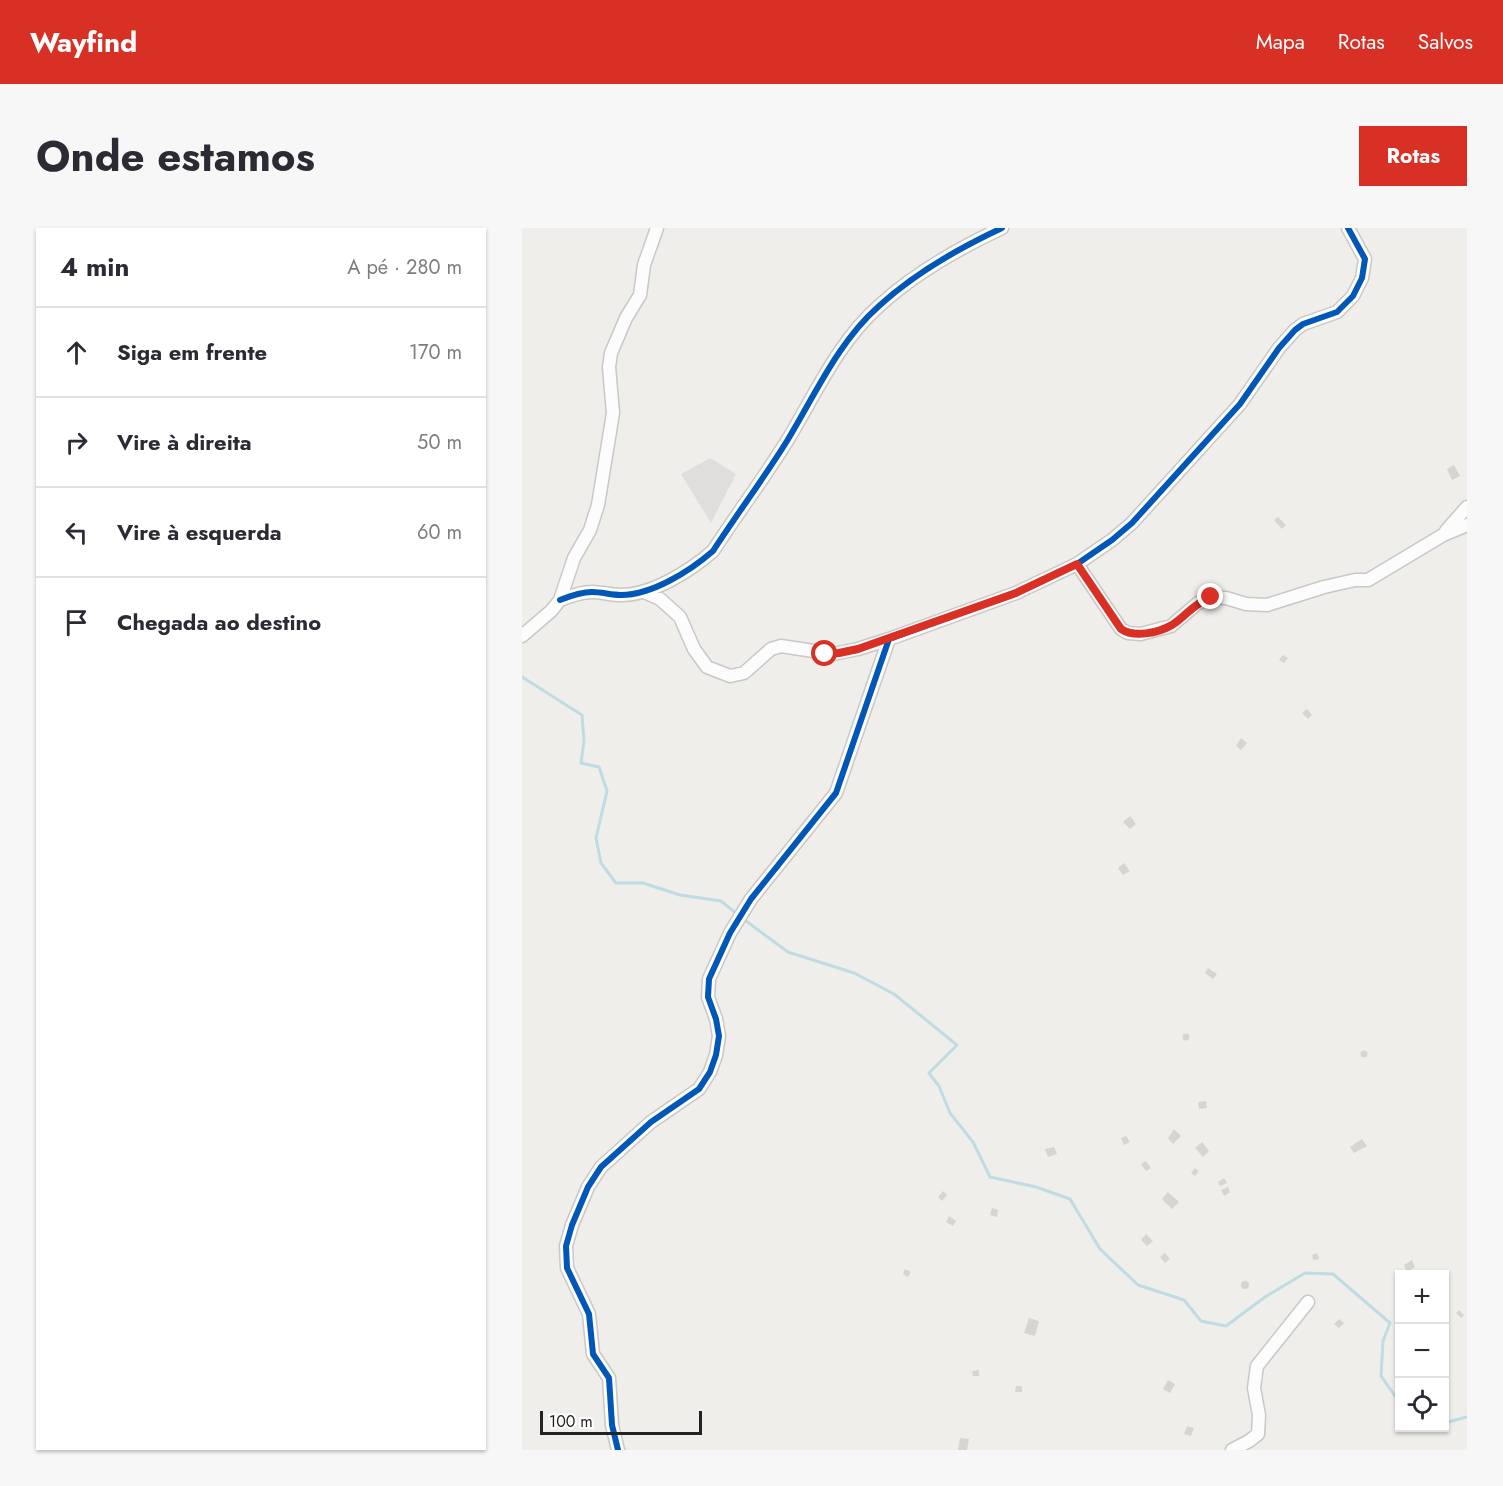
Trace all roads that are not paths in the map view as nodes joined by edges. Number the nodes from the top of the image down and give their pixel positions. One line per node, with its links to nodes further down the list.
1 (657, 228): 9 (street)
2 (1002, 228): 8 (street)
3 (1348, 228): 7 (street)
4 (1467, 507): 6 (street)
5 (1467, 525): 6 (street)
6 (1443, 535): 7 (street)
7 (1077, 564): 11 (street)
8 (644, 592): 9 (street); 11 (street)
9 (560, 600): 10 (street)
10 (522, 636)
11 (889, 639): 13 (street)
12 (1308, 1302): 14 (street)
13 (618, 1450)
14 (1232, 1450)

